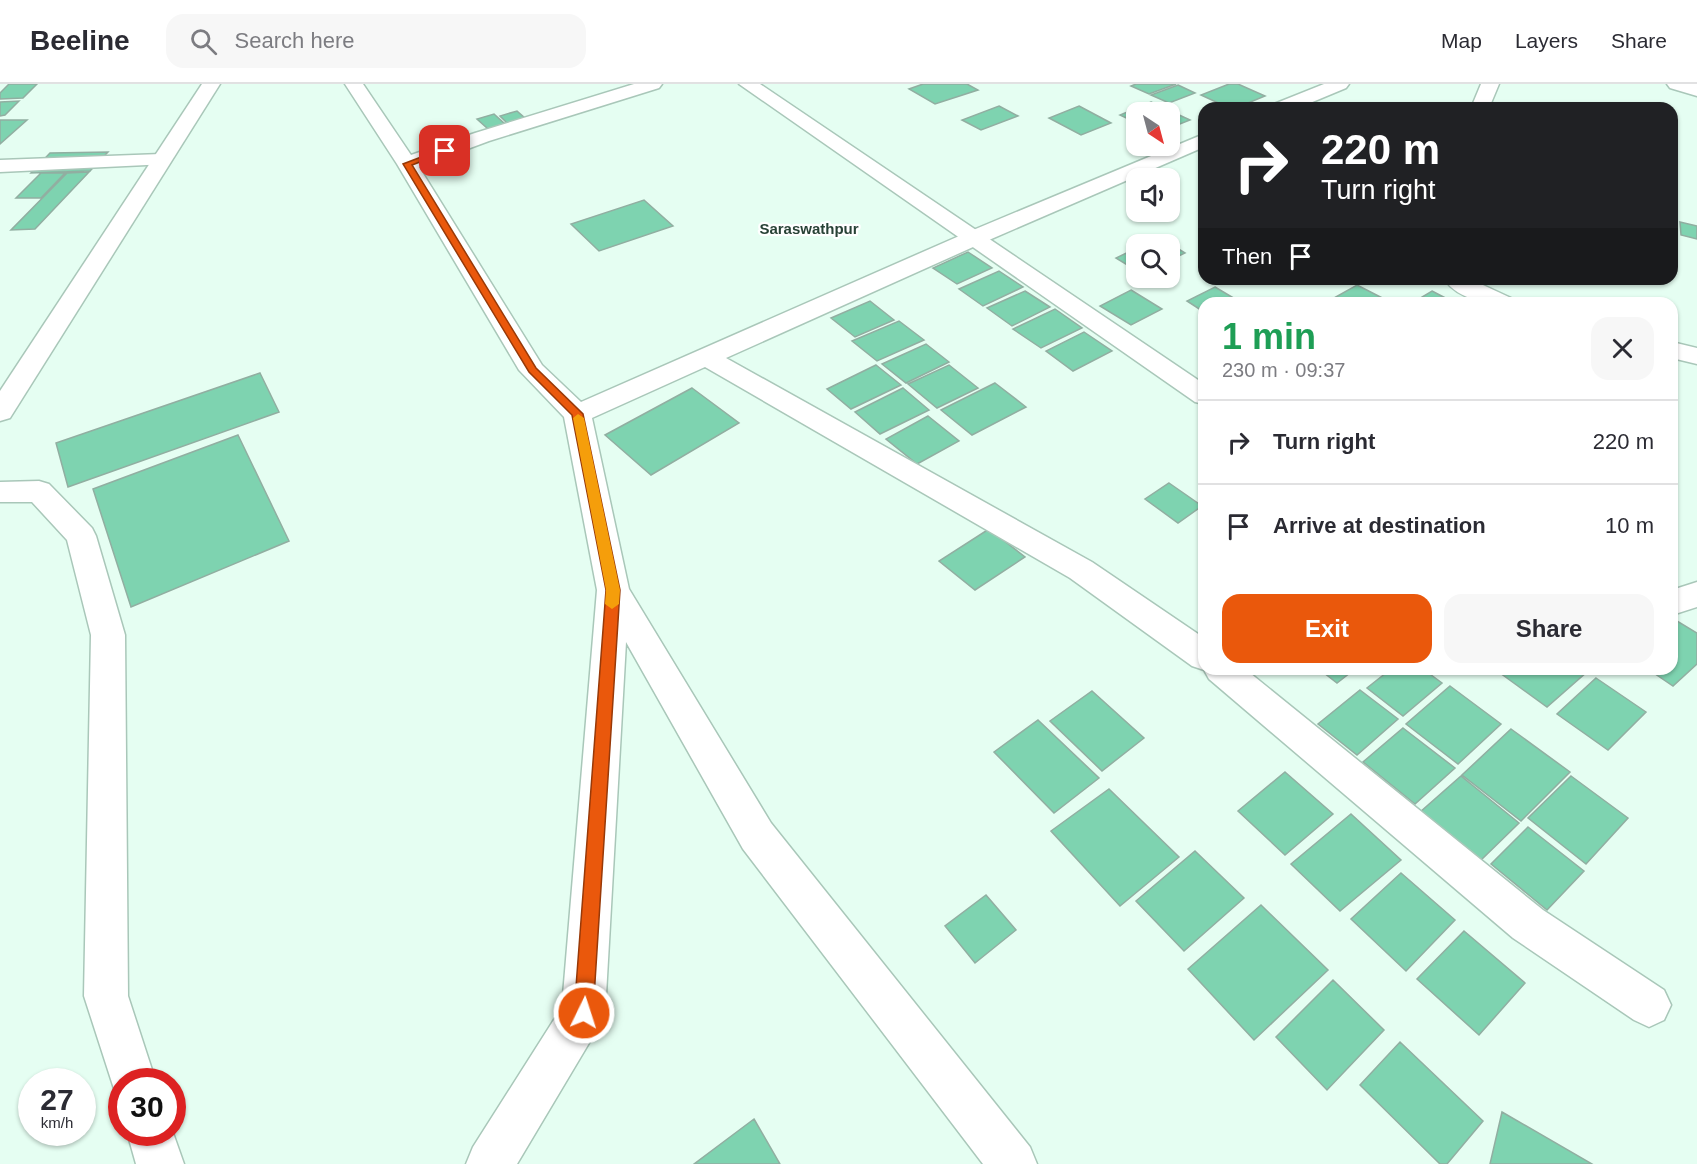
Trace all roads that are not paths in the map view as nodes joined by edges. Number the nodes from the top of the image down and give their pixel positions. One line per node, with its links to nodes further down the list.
1 (211, 84): 14 (street)
2 (354, 84): 15 (street)
3 (653, 84): 15 (street)
4 (748, 84): 17 (street)
5 (1340, 84): 10 (street)
6 (1490, 84): 12 (street)
7 (1676, 84): 9 (street)
8 (1279, 87): 10 (street)
9 (1697, 90)
10 (1306, 98): 11 (street)
11 (1296, 102)
12 (1482, 102)
13 (1198, 143): 17 (street)
14 (161, 160): 16 (street); 24 (street)
15 (407, 164): 25 (street)
16 (0, 165)
17 (974, 238): 22 (street); 23 (street)
18 (1463, 285): 19 (street)
19 (1489, 297)
20 (1678, 351): 21 (street)
21 (1697, 356)
22 (706, 357): 25 (street); 30 (street)
23 (1198, 392)
24 (0, 412)
25 (577, 414): 27 (street)
26 (0, 492): 33 (street)
27 (613, 590): 36 (street); 37 (street)
28 (1697, 594): 29 (street)
29 (1678, 601)
30 (1198, 652)
31 (1228, 675): 32 (street)
32 (1649, 1005)
33 (129, 1068)
34 (154, 1146): 35 (street)
35 (160, 1164)
36 (490, 1164)
37 (1013, 1164)

